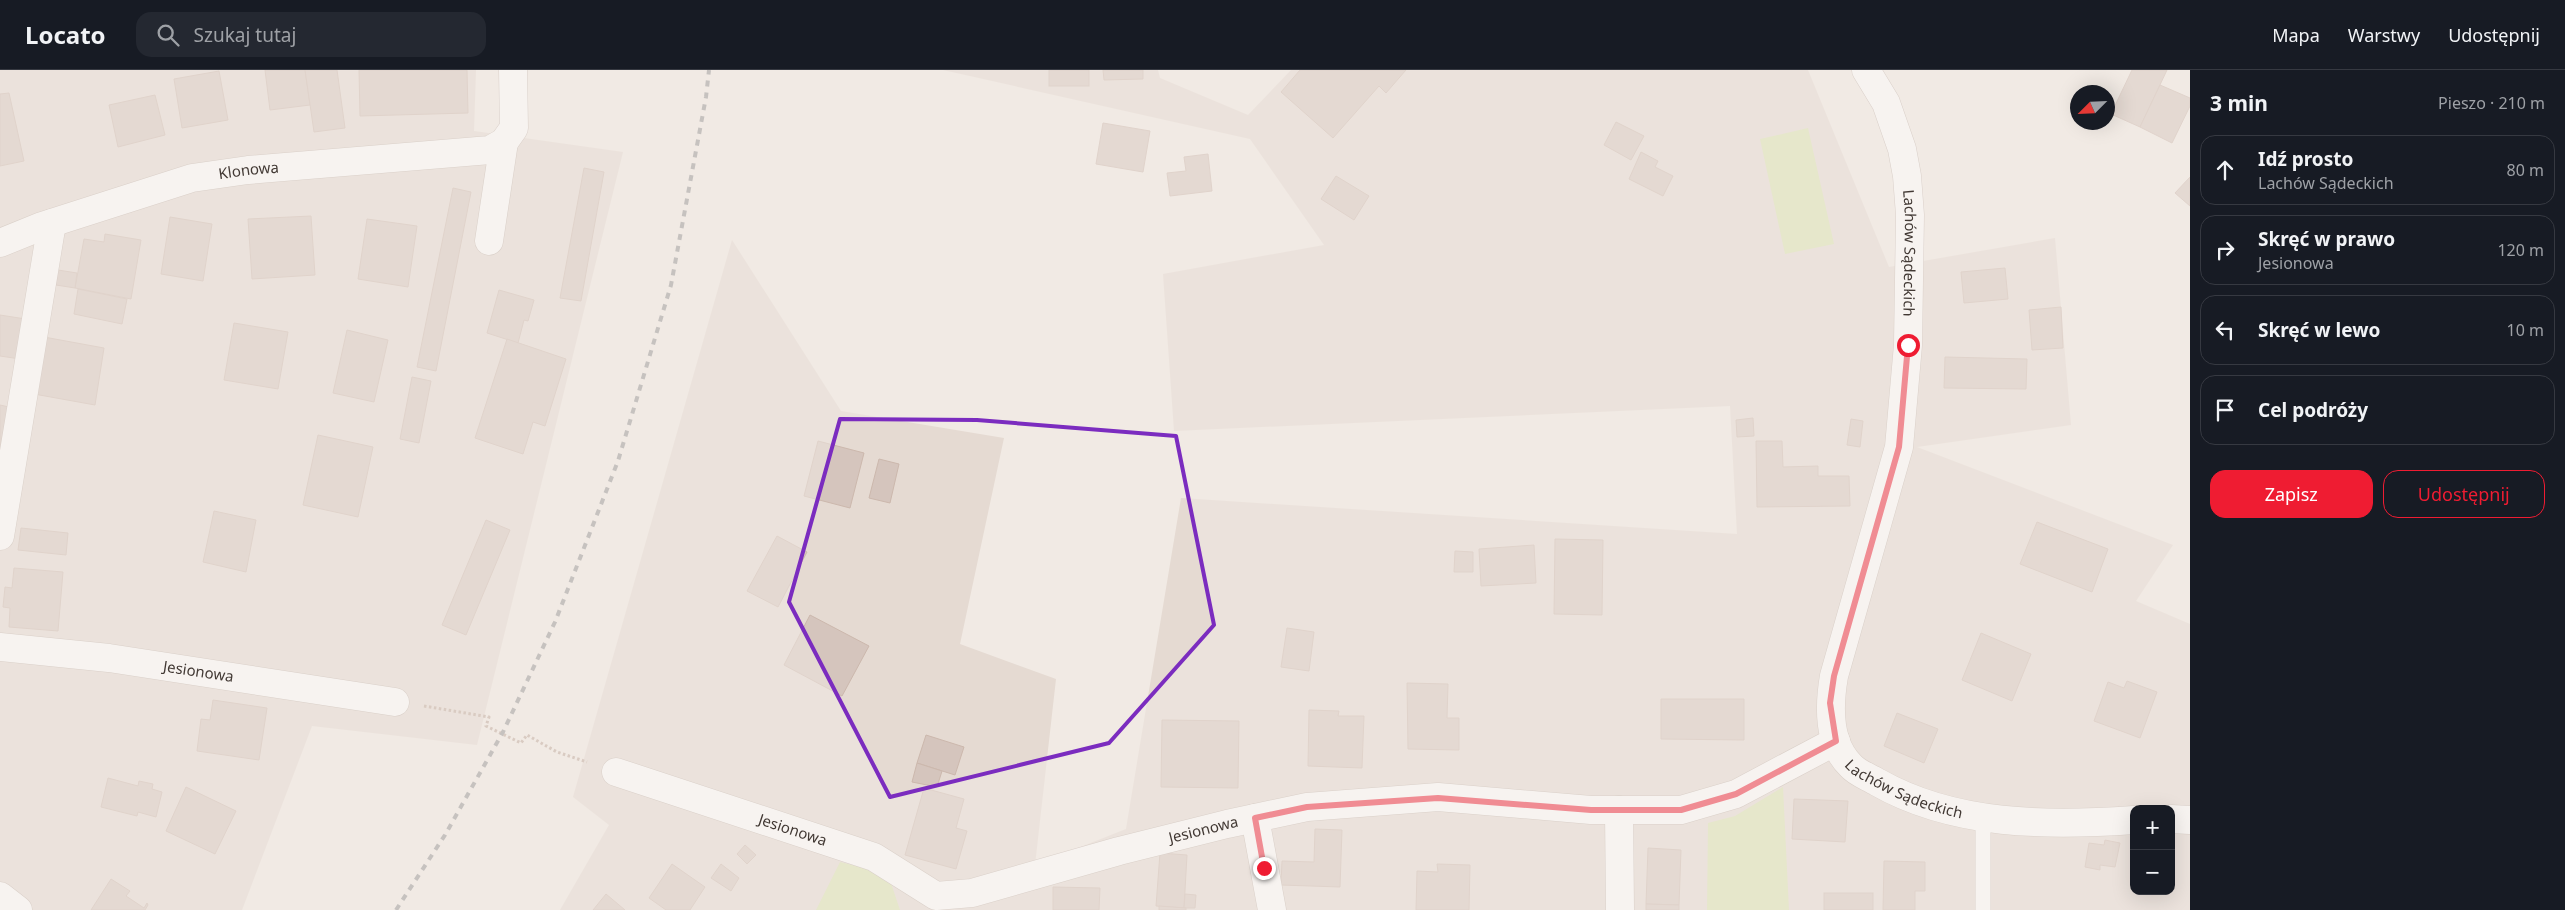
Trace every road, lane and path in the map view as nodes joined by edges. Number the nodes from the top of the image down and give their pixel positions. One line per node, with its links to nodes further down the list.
1 (513, 70): 3 (street)
2 (1866, 70): 10 (street, Lachów Sądeckich)
3 (504, 142): 4 (street, Klonowa); 5 (street)
4 (52, 223): 6 (street, Klonowa); 7 (street)
5 (489, 241)
6 (0, 243)
7 (0, 536)
8 (0, 647): 9 (street, Jesionowa)
9 (395, 702): 11 (path)
10 (1836, 741): 12 (street, Jesionowa); 13 (street, Lachów Sądeckich)
11 (616, 772): 19 (street, Jesionowa)
12 (1619, 810): 14 (street, Jesionowa); 22 (street)
13 (1983, 816): 16 (street, Lachów Sądeckich); 23 (lane)
14 (1255, 818): 19 (street, Jesionowa); 21 (street)
15 (2175, 819): 17 (street)
16 (2130, 820)
17 (2190, 820)
18 (0, 896): 20 (street)
19 (935, 903)
20 (18, 910)
21 (1272, 910)
22 (1620, 910)
23 (1984, 910)

